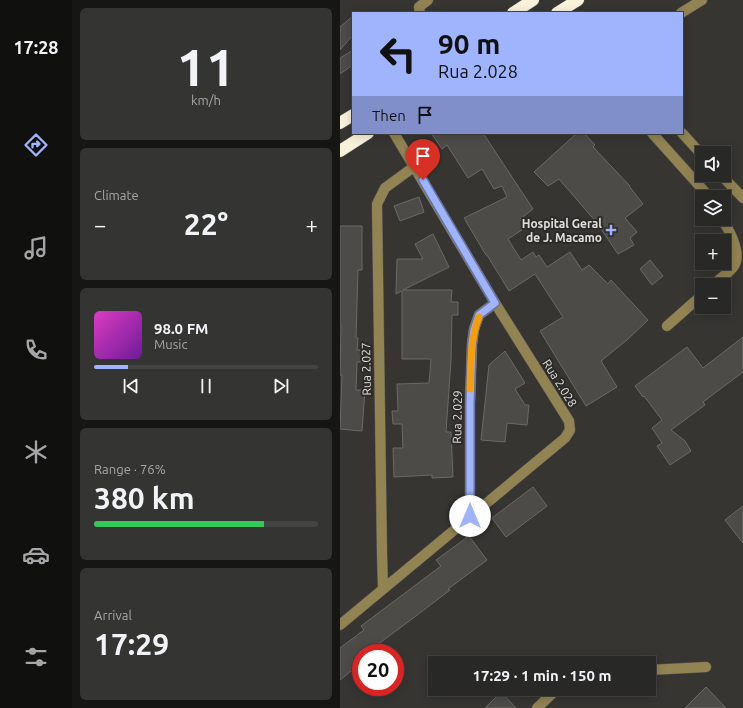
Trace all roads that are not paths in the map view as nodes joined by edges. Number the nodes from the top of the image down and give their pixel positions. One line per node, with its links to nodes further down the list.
1 (428, 0): 5 (street)
2 (533, 0): 6 (highway)
3 (578, 0): 7 (highway)
4 (702, 0): 8 (street)
5 (420, 12)
6 (515, 12)
7 (559, 12)
8 (683, 12)
9 (352, 116): 10 (highway)
10 (340, 123)
11 (366, 134): 16 (highway)
12 (395, 134): 17 (street, Rua 2.028)
13 (653, 134): 19 (street)
14 (683, 134): 15 (street)
15 (695, 147)
16 (340, 151)
17 (415, 166): 24 (street, Rua 2.028); 27 (street, Rua 2.027)
18 (728, 182): 20 (street)
19 (703, 190)
20 (743, 198)
21 (726, 226): 22 (street)
22 (721, 278)
23 (695, 301): 25 (street)
24 (495, 303): 26 (street, Rua 2.029); 26 (street, Rua 2.028)
25 (667, 326)
26 (470, 516): 27 (street, Rua 2.028)
27 (383, 588): 28 (street, Rua 2.028)
28 (340, 625)
29 (706, 667): 30 (street)
30 (656, 670)
31 (550, 696): 32 (street)
32 (537, 708)

